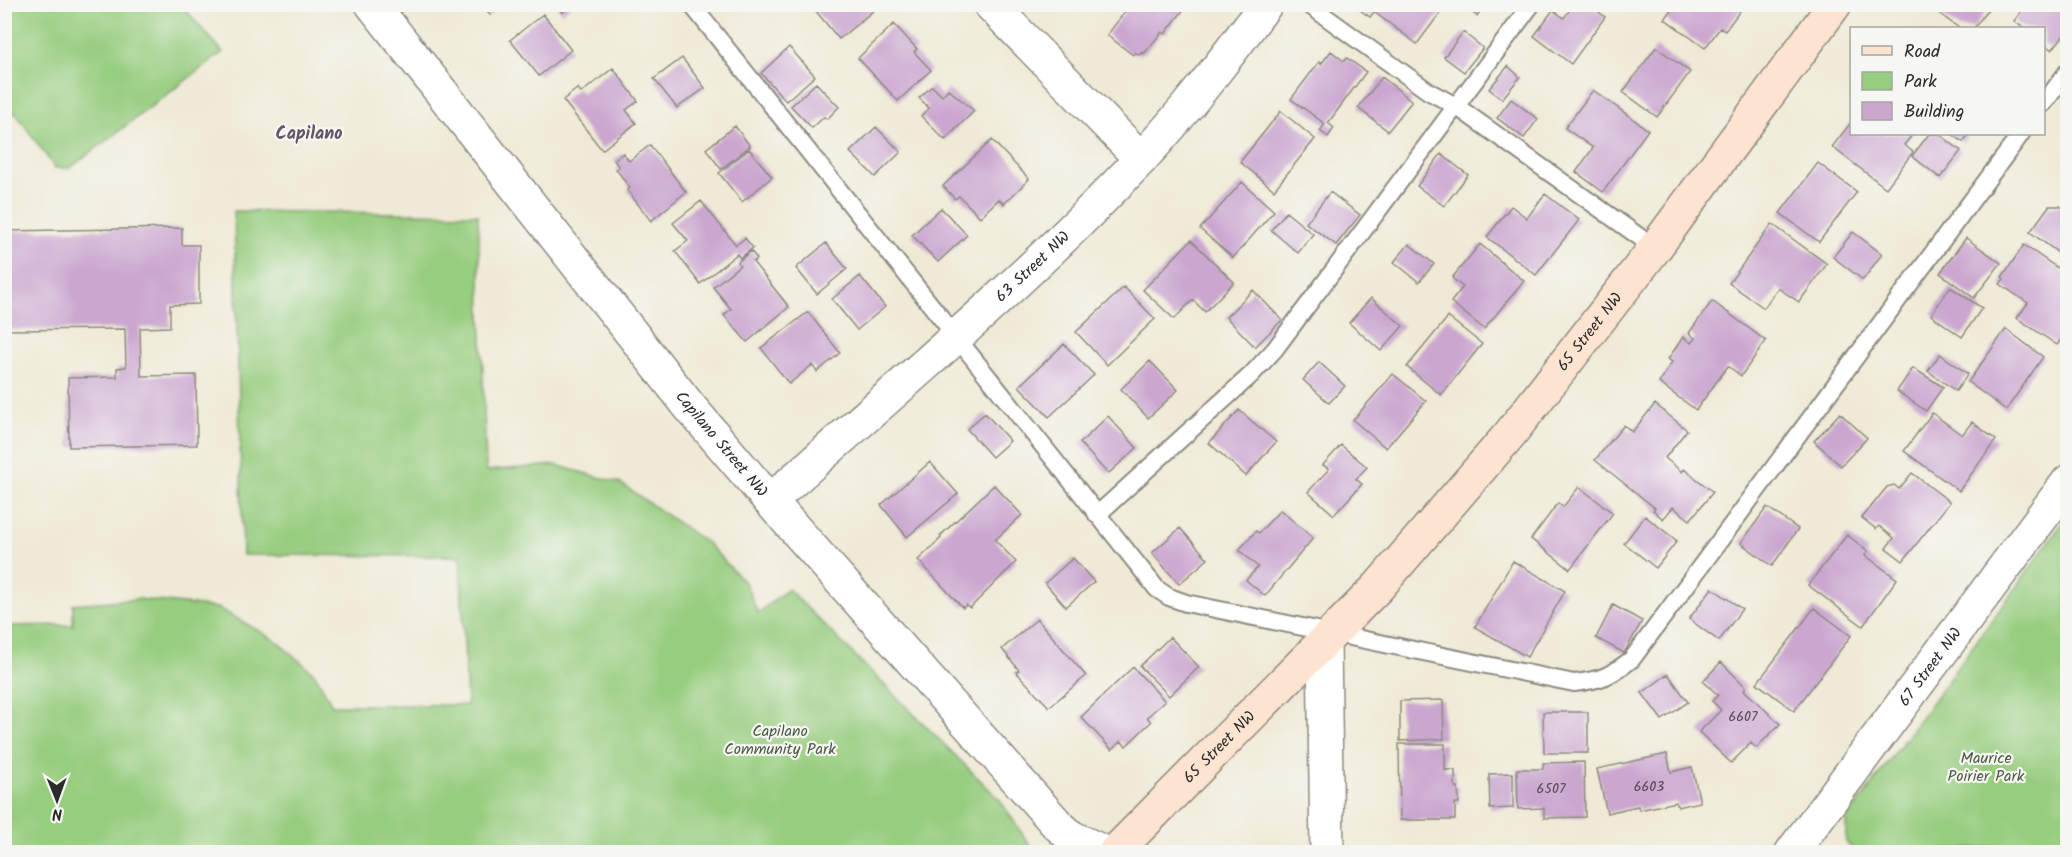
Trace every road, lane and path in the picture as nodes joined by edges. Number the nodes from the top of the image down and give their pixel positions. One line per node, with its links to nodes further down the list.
1 (372, 4): 16 (street, Capilano Street NW)
2 (691, 4): 14 (lane)
3 (990, 4): 12 (street)
4 (1266, 4): 12 (street, 63 Street NW)
5 (1308, 4): 10 (lane)
6 (1532, 4): 10 (lane)
7 (1835, 4): 13 (street, 65 Street NW)
8 (2067, 71): 9 (lane)
9 (2045, 101)
10 (1456, 106): 13 (lane); 17 (lane)
11 (2020, 135): 18 (lane)
12 (1141, 159): 14 (street, 63 Street NW)
13 (1655, 248): 18 (street, 65 Street NW)
14 (956, 338): 16 (street, 63 Street NW); 17 (lane)
15 (2067, 482): 22 (street, 67 Street NW)
16 (770, 501): 19 (street, Capilano Street NW)
17 (1097, 515): 18 (lane)
18 (1329, 637): 20 (street, 65 Street NW); 21 (street)
19 (1103, 852)
20 (1115, 852)
21 (1327, 852)
22 (1792, 852)

